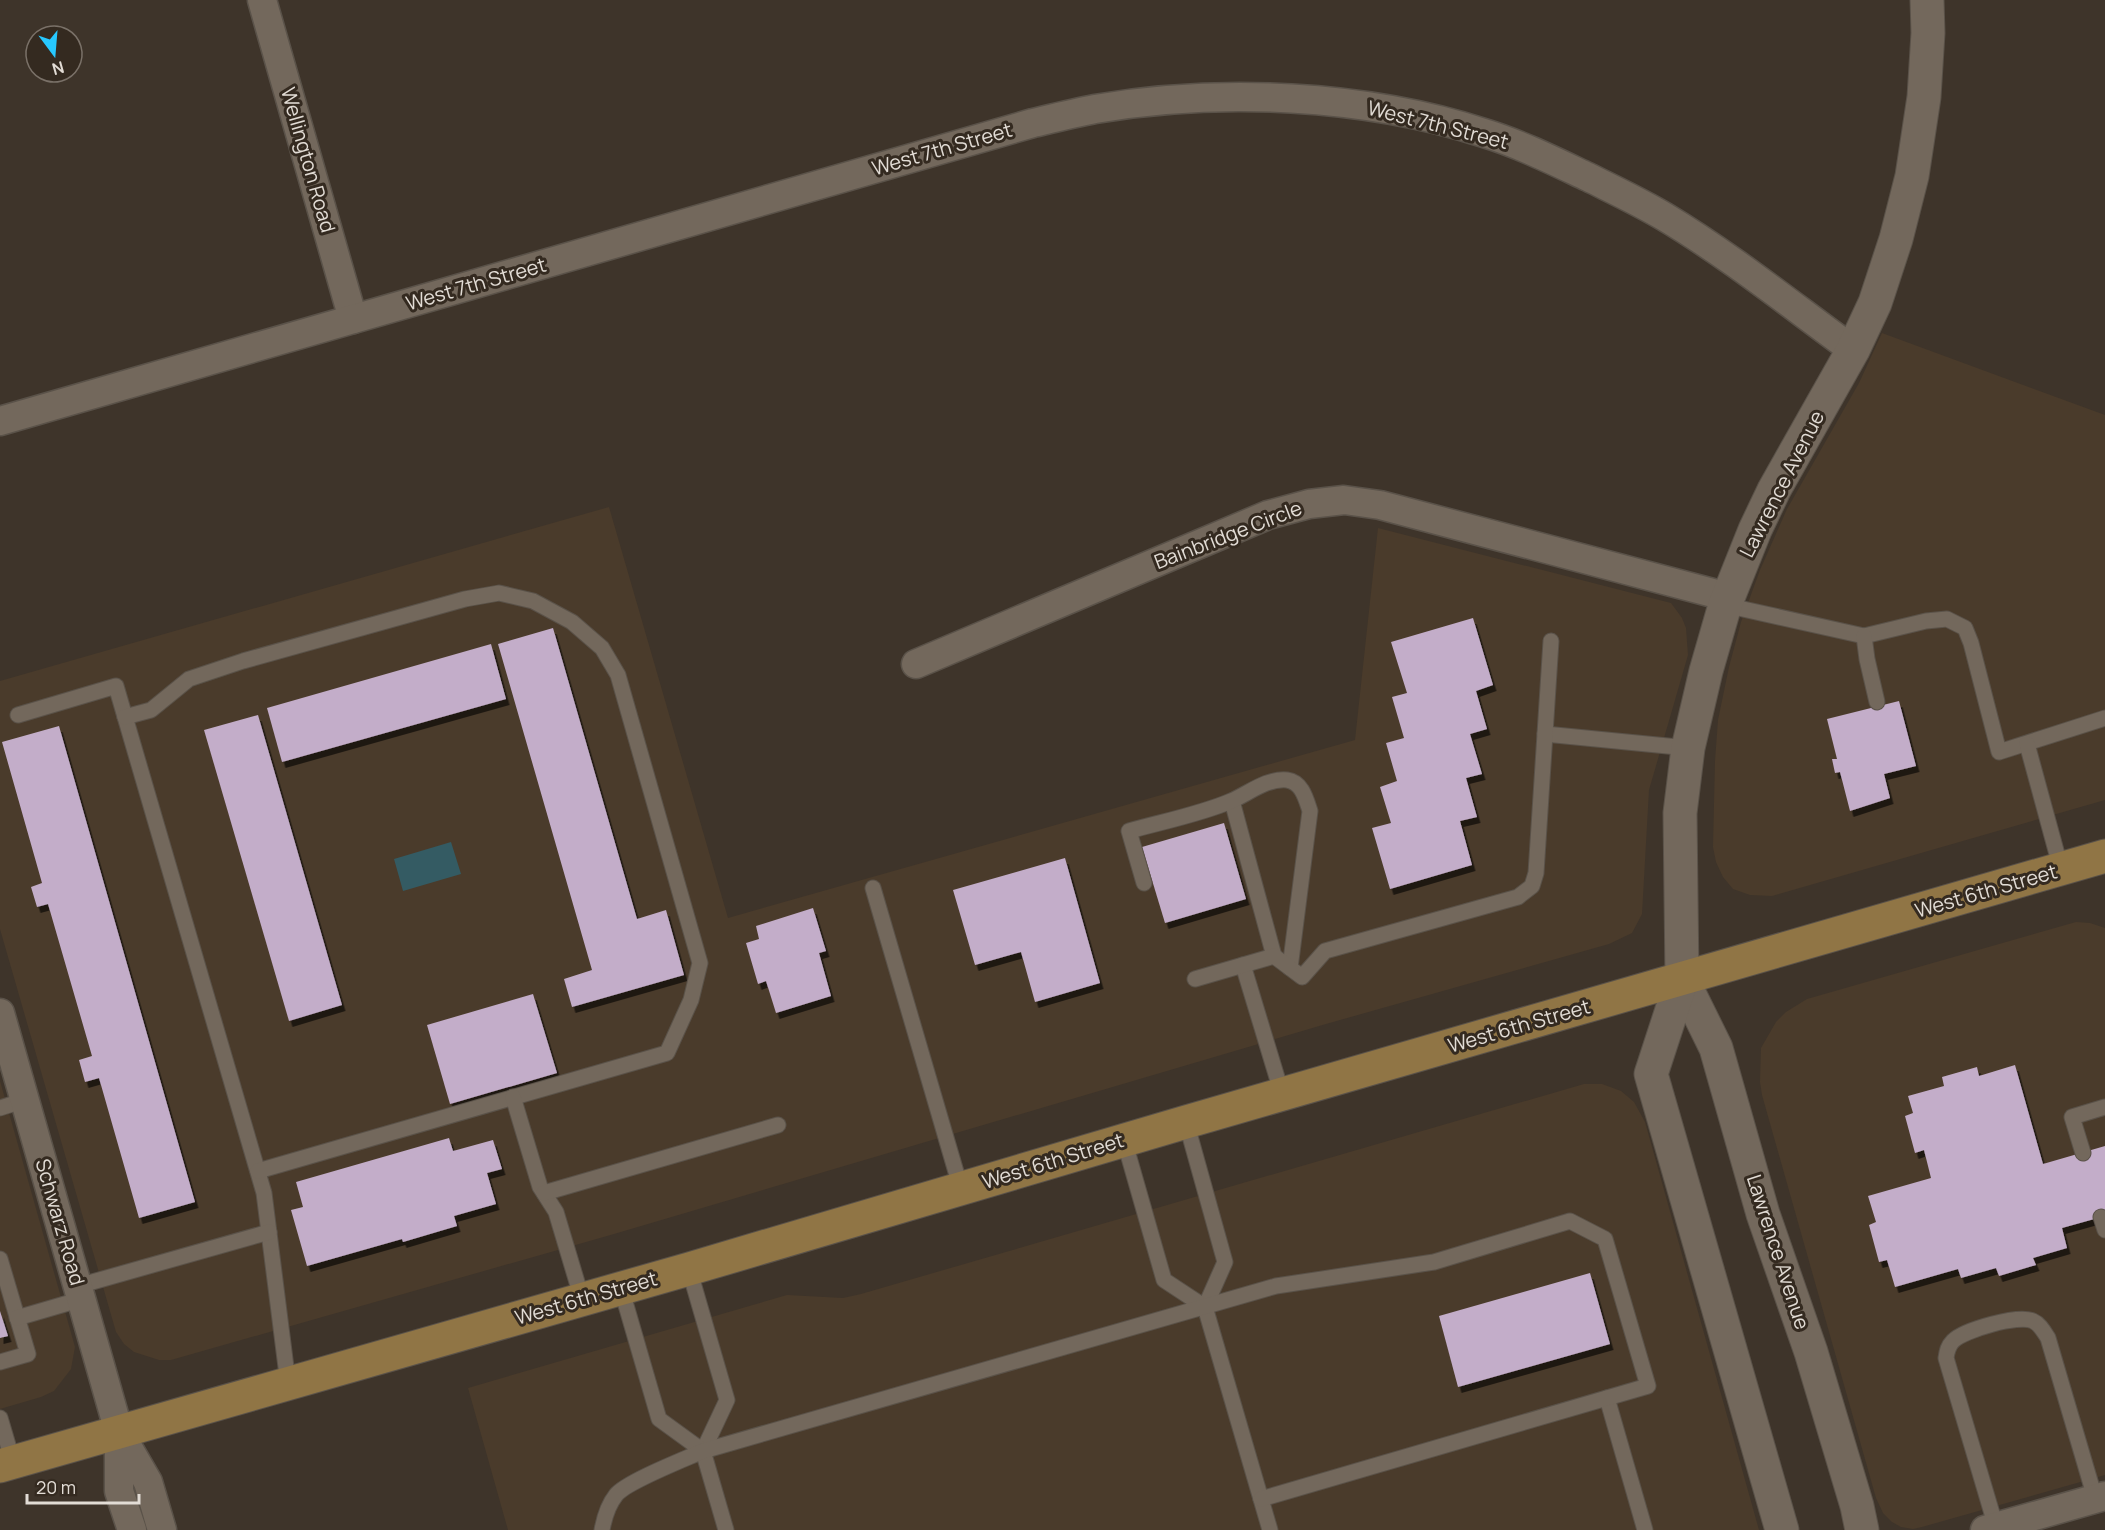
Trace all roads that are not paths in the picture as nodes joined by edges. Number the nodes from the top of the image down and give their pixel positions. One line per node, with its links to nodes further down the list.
1 (262, 0): 3 (street, Wellington Road)
2 (1927, 0): 4 (street, Lawrence Avenue)
3 (354, 319): 4 (street, West 7th Street); 5 (street, West 7th Street)
4 (1853, 350): 6 (street, Lawrence Avenue)
5 (0, 422)
6 (1727, 601): 7 (lane); 9 (street, Bainbridge Circle); 16 (street, Lawrence Avenue)
7 (1864, 636): 10 (lane); 15 (lane)
8 (1551, 641): 14 (lane)
9 (916, 664)
10 (1877, 702)
11 (18, 715): 12 (lane)
12 (125, 717): 29 (lane); 36 (lane)
13 (2105, 718): 15 (lane)
14 (1545, 734): 16 (lane); 24 (lane)
15 (2027, 744): 19 (lane)
16 (1688, 748): 26 (street, Lawrence Avenue)
17 (1232, 801): 20 (lane); 22 (lane); 24 (lane)
18 (2105, 856): 19 (main road, West 6th Street)
19 (2061, 869): 26 (main road, West 6th Street)
20 (1144, 883)
21 (873, 888): 37 (lane)
22 (1274, 956): 23 (lane); 24 (lane)
23 (1243, 965): 25 (lane); 28 (lane)
24 (1290, 968)
25 (1195, 979)
26 (1682, 979): 28 (main road, West 6th Street); 63 (street, Lawrence Avenue); 64 (street, Lawrence Avenue)
27 (0, 1012): 30 (street, Schwarz Road)
28 (1282, 1094): 32 (main road, West 6th Street)
29 (513, 1097): 36 (lane); 38 (lane)
30 (13, 1104): 43 (street, Schwarz Road)
31 (2105, 1107): 35 (lane)
32 (1186, 1122): 34 (main road, West 6th Street); 45 (lane)
33 (778, 1125): 38 (lane)
34 (1124, 1140): 37 (main road, West 6th Street); 45 (lane)
35 (2083, 1153)
36 (258, 1170): 39 (lane)
37 (961, 1189): 41 (main road, West 6th Street)
38 (544, 1193): 44 (lane)
39 (269, 1232): 43 (lane); 48 (lane)
40 (0, 1259): 46 (lane)
41 (689, 1269): 42 (main road, West 6th Street); 52 (lane)
42 (621, 1288): 44 (main road, West 6th Street); 52 (lane)
43 (80, 1293): 46 (lane); 51 (street, Schwarz Road)
44 (582, 1299): 48 (main road, West 6th Street)
45 (1205, 1307): 49 (lane); 52 (lane); 55 (lane)
46 (17, 1318): 47 (lane)
47 (0, 1362)
48 (288, 1383): 51 (main road, West 6th Street)
49 (1607, 1398): 55 (lane); 62 (lane)
50 (0, 1418): 53 (lane)
51 (119, 1432): 53 (main road, West 6th Street); 57 (street, Schwarz Road); 58 (street, Schwarz Road)
52 (703, 1451): 59 (lane); 60 (lane)
53 (7, 1464)
54 (2100, 1497): 56 (street); 56 (lane)
55 (1261, 1499): 61 (lane)
56 (1991, 1528)
57 (132, 1530)
58 (162, 1530)
59 (602, 1530)
60 (726, 1530)
61 (1270, 1530)
62 (1645, 1530)
63 (1782, 1530)
64 (1862, 1530)

